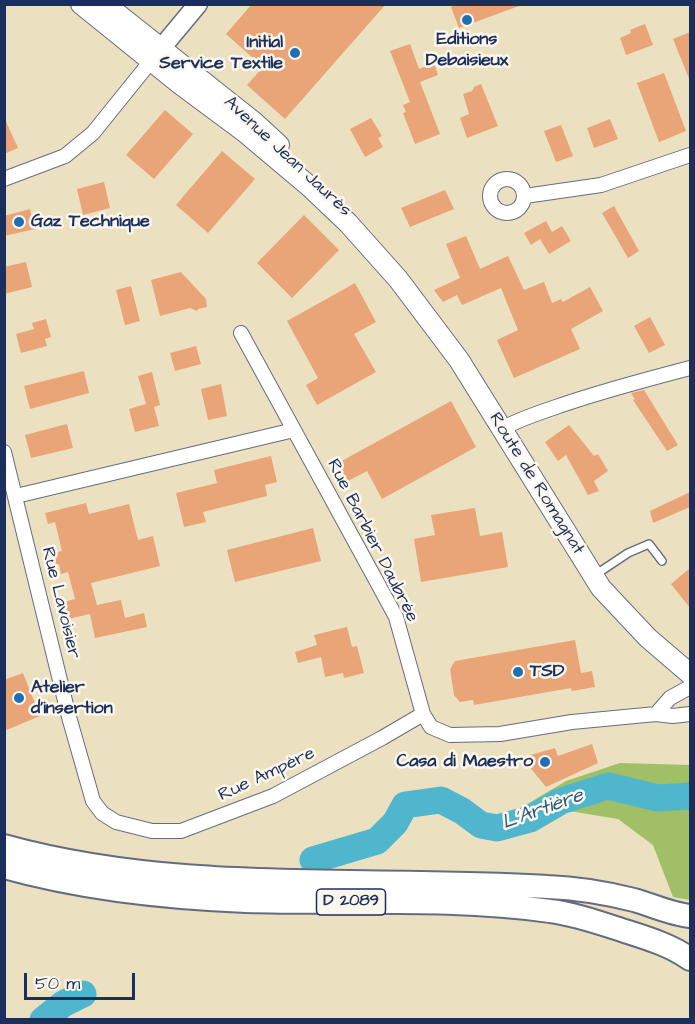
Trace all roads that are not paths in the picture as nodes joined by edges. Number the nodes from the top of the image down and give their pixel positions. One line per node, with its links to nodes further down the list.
1 (81, 4): 4 (main road, Avenue Jean Jaurès)
2 (105, 4): 4 (main road, Avenue Jean Jaurès)
3 (198, 4): 4 (street)
4 (156, 54): 6 (street); 8 (main road, Avenue Jean Jaurès)
5 (690, 155): 7 (street)
6 (4, 179)
7 (525, 196)
8 (401, 277): 11 (main road, Route de Romagnat)
9 (241, 333): 12 (street, Rue Barbier Daubrée)
10 (690, 368): 11 (street)
11 (505, 427): 16 (main road, Route de Romagnat)
12 (294, 429): 14 (street); 20 (street, Rue Barbier Daubrée)
13 (4, 452): 14 (street, Rue Lavoisier)
14 (16, 496): 23 (street, Rue Lavoisier)
15 (662, 561): 16 (lane)
16 (596, 573): 17 (main road, Route de Romagnat); 18 (main road, Route de Romagnat)
17 (690, 654)
18 (690, 674)
19 (690, 687): 21 (street)
20 (423, 714): 21 (street); 23 (street, Rue Ampère)
21 (656, 714): 22 (street)
22 (690, 714)
23 (117, 822)
24 (4, 846): 26 (highway, D 2089)
25 (4, 867): 27 (highway, D 2089)
26 (690, 916)
27 (690, 959)

